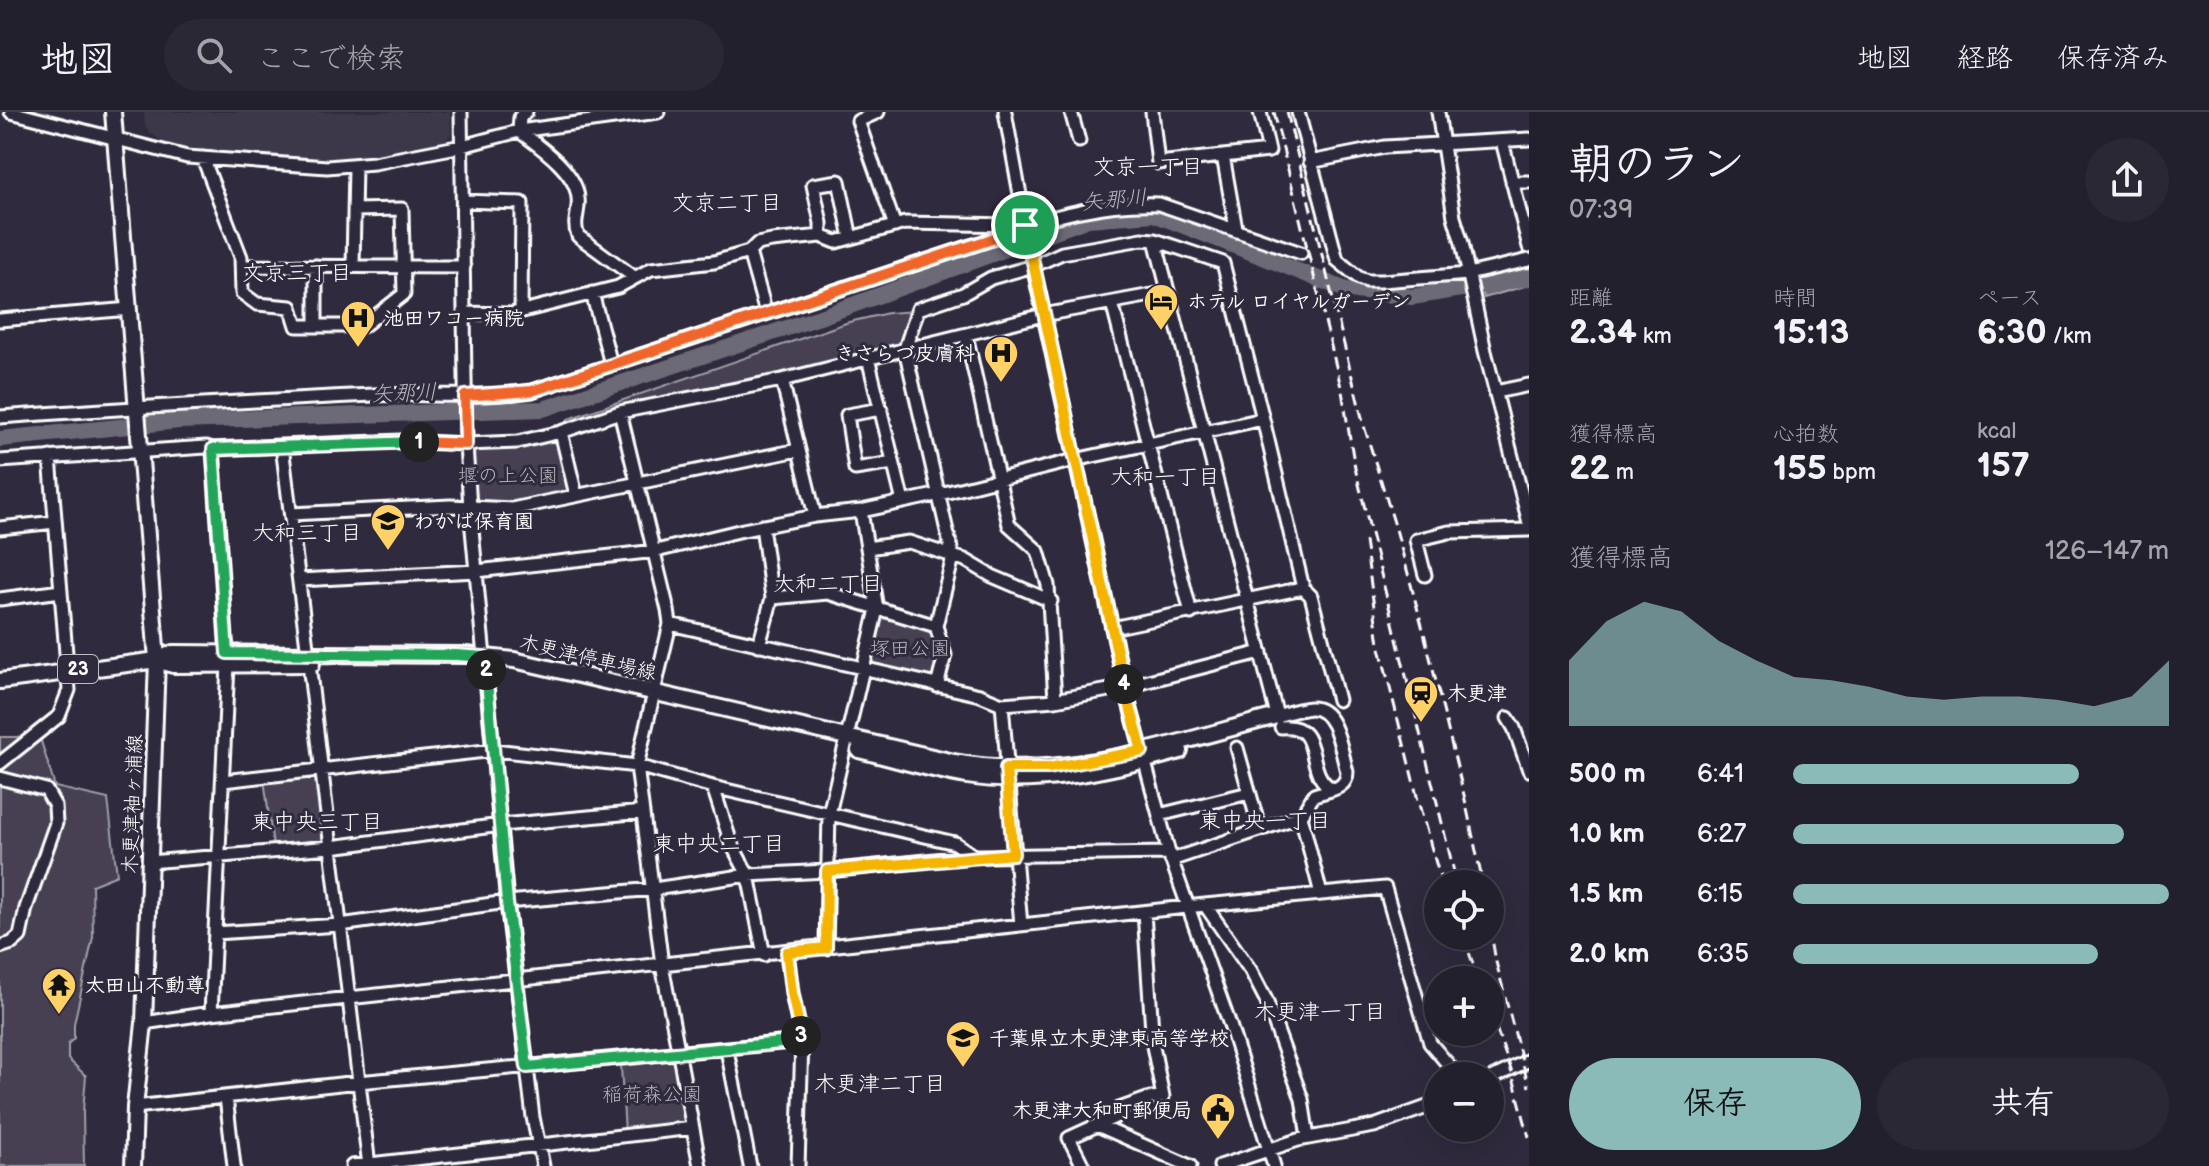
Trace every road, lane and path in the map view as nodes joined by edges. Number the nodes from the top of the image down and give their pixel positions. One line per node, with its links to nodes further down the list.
1 (11, 112): 14 (street)
2 (113, 112): 14 (main road)
3 (461, 112): 19 (street)
4 (526, 112): 13 (street)
5 (652, 112): 13 (street)
6 (878, 112): 29 (street)
7 (1005, 112): 28 (street)
8 (1071, 112): 16 (street)
9 (1152, 112): 20 (street)
10 (1260, 112): 20 (street)
11 (1298, 112): 22 (street)
12 (1438, 112): 18 (street)
13 (519, 131): 19 (street); 45 (street)
14 (115, 139): 21 (street); 49 (main road)
15 (1529, 139): 17 (street)
16 (1079, 141)
17 (1502, 141): 18 (street); 24 (street)
18 (1443, 145): 22 (street); 44 (street)
19 (462, 146): 23 (street); 26 (street)
20 (1223, 156): 30 (street)
21 (203, 158): 23 (street); 38 (street)
22 (1310, 162): 44 (street)
23 (355, 166): 27 (street)
24 (1512, 182): 25 (street); 34 (street)
25 (1529, 182)
26 (463, 201): 43 (street); 50 (street)
27 (354, 210): 40 (street); 41 (street)
28 (1025, 225): 29 (street); 30 (street); 42 (street); 52 (street)
29 (895, 226): 32 (street)
30 (1236, 229): 36 (street)
31 (821, 236): 32 (street); 32 (street); 35 (street)
32 (851, 238)
33 (1155, 240): 42 (street); 46 (street); 68 (street)
34 (1529, 247)
35 (749, 252): 45 (street); 52 (street)
36 (1301, 253)
37 (1529, 260): 44 (street)
38 (242, 266): 39 (street); 55 (street)
39 (316, 266): 40 (street); 55 (street)
40 (353, 266): 41 (street)
41 (403, 266): 43 (street); 55 (street)
42 (1033, 266): 53 (street); 57 (street)
43 (464, 267): 51 (street)
44 (1468, 274): 62 (street)
45 (634, 277): 47 (street)
46 (1168, 292): 48 (street); 70 (street)
47 (592, 293): 50 (street); 59 (street)
48 (1112, 303): 53 (street); 72 (street)
49 (130, 309): 54 (street); 64 (main road)
50 (521, 311): 51 (street)
51 (464, 313): 63 (street)
52 (766, 313): 59 (street)
53 (1043, 315): 56 (street); 78 (street)
54 (0, 320)
55 (316, 326)
56 (966, 335): 57 (street); 81 (street)
57 (905, 349): 58 (street); 83 (street)
58 (868, 358): 60 (street); 65 (street)
59 (611, 364): 63 (street)
60 (782, 380): 66 (street); 76 (street)
61 (1529, 385): 62 (street)
62 (1496, 392): 91 (street)
63 (465, 396): 64 (street); 71 (street)
64 (138, 409): 67 (street); 74 (main road, 木更津袖ヶ浦線)
65 (881, 409): 80 (street); 80 (street)
66 (620, 412): 69 (street); 82 (street)
67 (0, 417)
68 (1263, 419): 70 (street); 101 (street)
69 (561, 432): 71 (street); 84 (street)
70 (1204, 432): 72 (street); 106 (street)
71 (466, 444): 73 (street); 86 (street)
72 (1147, 444): 78 (street); 108 (street)
73 (282, 446): 75 (street); 88 (street)
74 (141, 447): 75 (street); 77 (street); 116 (main road, 木更津袖ヶ浦線)
75 (213, 449): 114 (street)
76 (798, 450): 82 (street); 89 (street)
77 (50, 457): 79 (street); 90 (street)
78 (1075, 460): 81 (street); 111 (street)
79 (0, 461)
80 (893, 463): 85 (street)
81 (999, 479): 83 (street); 105 (street)
82 (638, 482): 84 (street); 96 (street)
83 (940, 494): 85 (street); 97 (street)
84 (576, 495): 86 (street)
85 (903, 502): 87 (street)
86 (470, 508): 88 (street); 98 (street)
87 (861, 511): 89 (street); 95 (street)
88 (291, 514): 100 (street)
89 (815, 516): 92 (street)
90 (55, 522): 93 (street); 102 (street)
91 (1529, 523)
92 (762, 526): 96 (street); 103 (street)
93 (0, 528)
94 (1529, 530): 99 (street)
95 (867, 548): 97 (street); 107 (street)
96 (656, 551): 98 (street); 109 (street)
97 (953, 557): 105 (street); 110 (street)
98 (477, 571): 100 (street); 117 (street)
99 (1425, 575)
100 (299, 580): 115 (street)
101 (1303, 588): 106 (street); 125 (street)
102 (61, 591): 104 (street); 119 (street)
103 (772, 598): 107 (street); 112 (street)
104 (0, 599)
105 (1051, 601): 124 (street)
106 (1247, 601): 108 (street); 113 (street)
107 (877, 609): 110 (street); 118 (street)
108 (1191, 613): 111 (street)
109 (670, 624): 112 (street); 123 (street)
110 (936, 626): 121 (street)
111 (1112, 628): 122 (street)
112 (759, 645): 118 (street)
113 (1261, 652): 122 (street); 128 (street)
114 (228, 659): 115 (main road, 木更津停車場線); 116 (main road, 木更津停車場線); 139 (street)
115 (308, 659): 117 (main road, 木更津停車場線); 136 (street)
116 (157, 660): 119 (main road, 23); 154 (main road, 木更津袖ヶ浦線)
117 (485, 662): 123 (main road, 木更津停車場線); 131 (street)
118 (862, 668): 121 (street); 129 (street)
119 (68, 670): 120 (main road, 23); 133 (street)
120 (0, 681)
121 (937, 686): 126 (street)
122 (1125, 687): 124 (street); 132 (street)
123 (653, 697): 129 (main road, 木更津停車場線); 134 (street)
124 (1055, 700): 126 (street)
125 (1338, 700)
126 (1002, 704): 137 (street)
127 (1513, 717): 135 (street)
128 (1279, 721): 132 (main road, 木更津停車場線); 141 (street); 141 (street)
129 (844, 742): 137 (main road, 木更津停車場線); 144 (street)
130 (1237, 748): 142 (street)
131 (494, 750): 134 (street); 136 (street); 147 (street)
132 (1143, 756): 137 (main road, 木更津停車場線); 145 (street)
133 (0, 763)
134 (637, 766): 140 (street); 143 (street)
135 (1528, 768)
136 (321, 769): 139 (street); 149 (street)
137 (1007, 773): 151 (street)
138 (0, 778): 166 (street)
139 (223, 781): 150 (street)
140 (713, 787): 144 (street); 156 (street)
141 (1333, 789): 146 (street)
142 (1249, 793): 145 (street); 148 (street)
143 (643, 812): 147 (street); 157 (street)
144 (829, 814): 152 (street); 155 (street)
145 (1159, 815): 153 (street)
146 (1301, 816): 148 (street); 158 (street)
147 (501, 825): 149 (street); 159 (street)
148 (1260, 830): 153 (street)
149 (331, 847): 150 (street); 163 (street)
150 (219, 854): 154 (street); 165 (street)
151 (1013, 854): 152 (street); 153 (street); 164 (street)
152 (974, 856): 155 (street)
153 (1170, 856): 161 (street)
154 (149, 862): 174 (main road, 木更津袖ヶ浦線)
155 (827, 871): 156 (street); 167 (street)
156 (748, 875): 157 (street); 169 (street)
157 (654, 889): 159 (street); 170 (street)
158 (1321, 894): 160 (street); 179 (street)
159 (507, 902): 163 (street); 171 (street)
160 (1205, 905): 161 (street); 188 (street)
161 (1188, 907): 162 (street); 190 (street)
162 (1144, 912): 164 (street); 186 (street)
163 (340, 925): 165 (street); 172 (street)
164 (1021, 925): 167 (street)
165 (215, 933): 173 (street)
166 (0, 947)
167 (826, 948): 168 (street)
168 (787, 952): 169 (street); 175 (street)
169 (764, 955): 170 (street)
170 (662, 965): 171 (street); 177 (street)
171 (517, 980): 172 (street); 180 (street)
172 (349, 999): 173 (street); 182 (street)
173 (211, 1013): 174 (street)
174 (144, 1023): 184 (main road, 木更津袖ヶ浦線)
175 (802, 1041): 176 (street); 198 (street)
176 (727, 1050): 177 (street); 197 (street)
177 (679, 1054): 180 (street); 187 (street)
178 (1529, 1060): 181 (street)
179 (1446, 1062)
180 (527, 1067): 182 (street); 189 (street)
181 (1504, 1072)
182 (358, 1082): 183 (street); 191 (street)
183 (226, 1097): 184 (street); 193 (street)
184 (135, 1107): 192 (main road, 木更津袖ヶ浦線)
185 (1424, 1108): 188 (street)
186 (1097, 1125): 199 (street); 200 (street)
187 (693, 1128): 189 (street); 196 (street)
188 (1308, 1138): 190 (street)
189 (539, 1145): 191 (street); 195 (street)
190 (1268, 1148): 201 (street); 202 (street)
191 (369, 1165): 194 (street)
192 (133, 1166)
193 (234, 1166)
194 (352, 1166)
195 (543, 1166)
196 (700, 1166)
197 (750, 1166)
198 (798, 1166)
199 (1083, 1166)
200 (1190, 1166)
201 (1220, 1166)
202 (1274, 1166)

